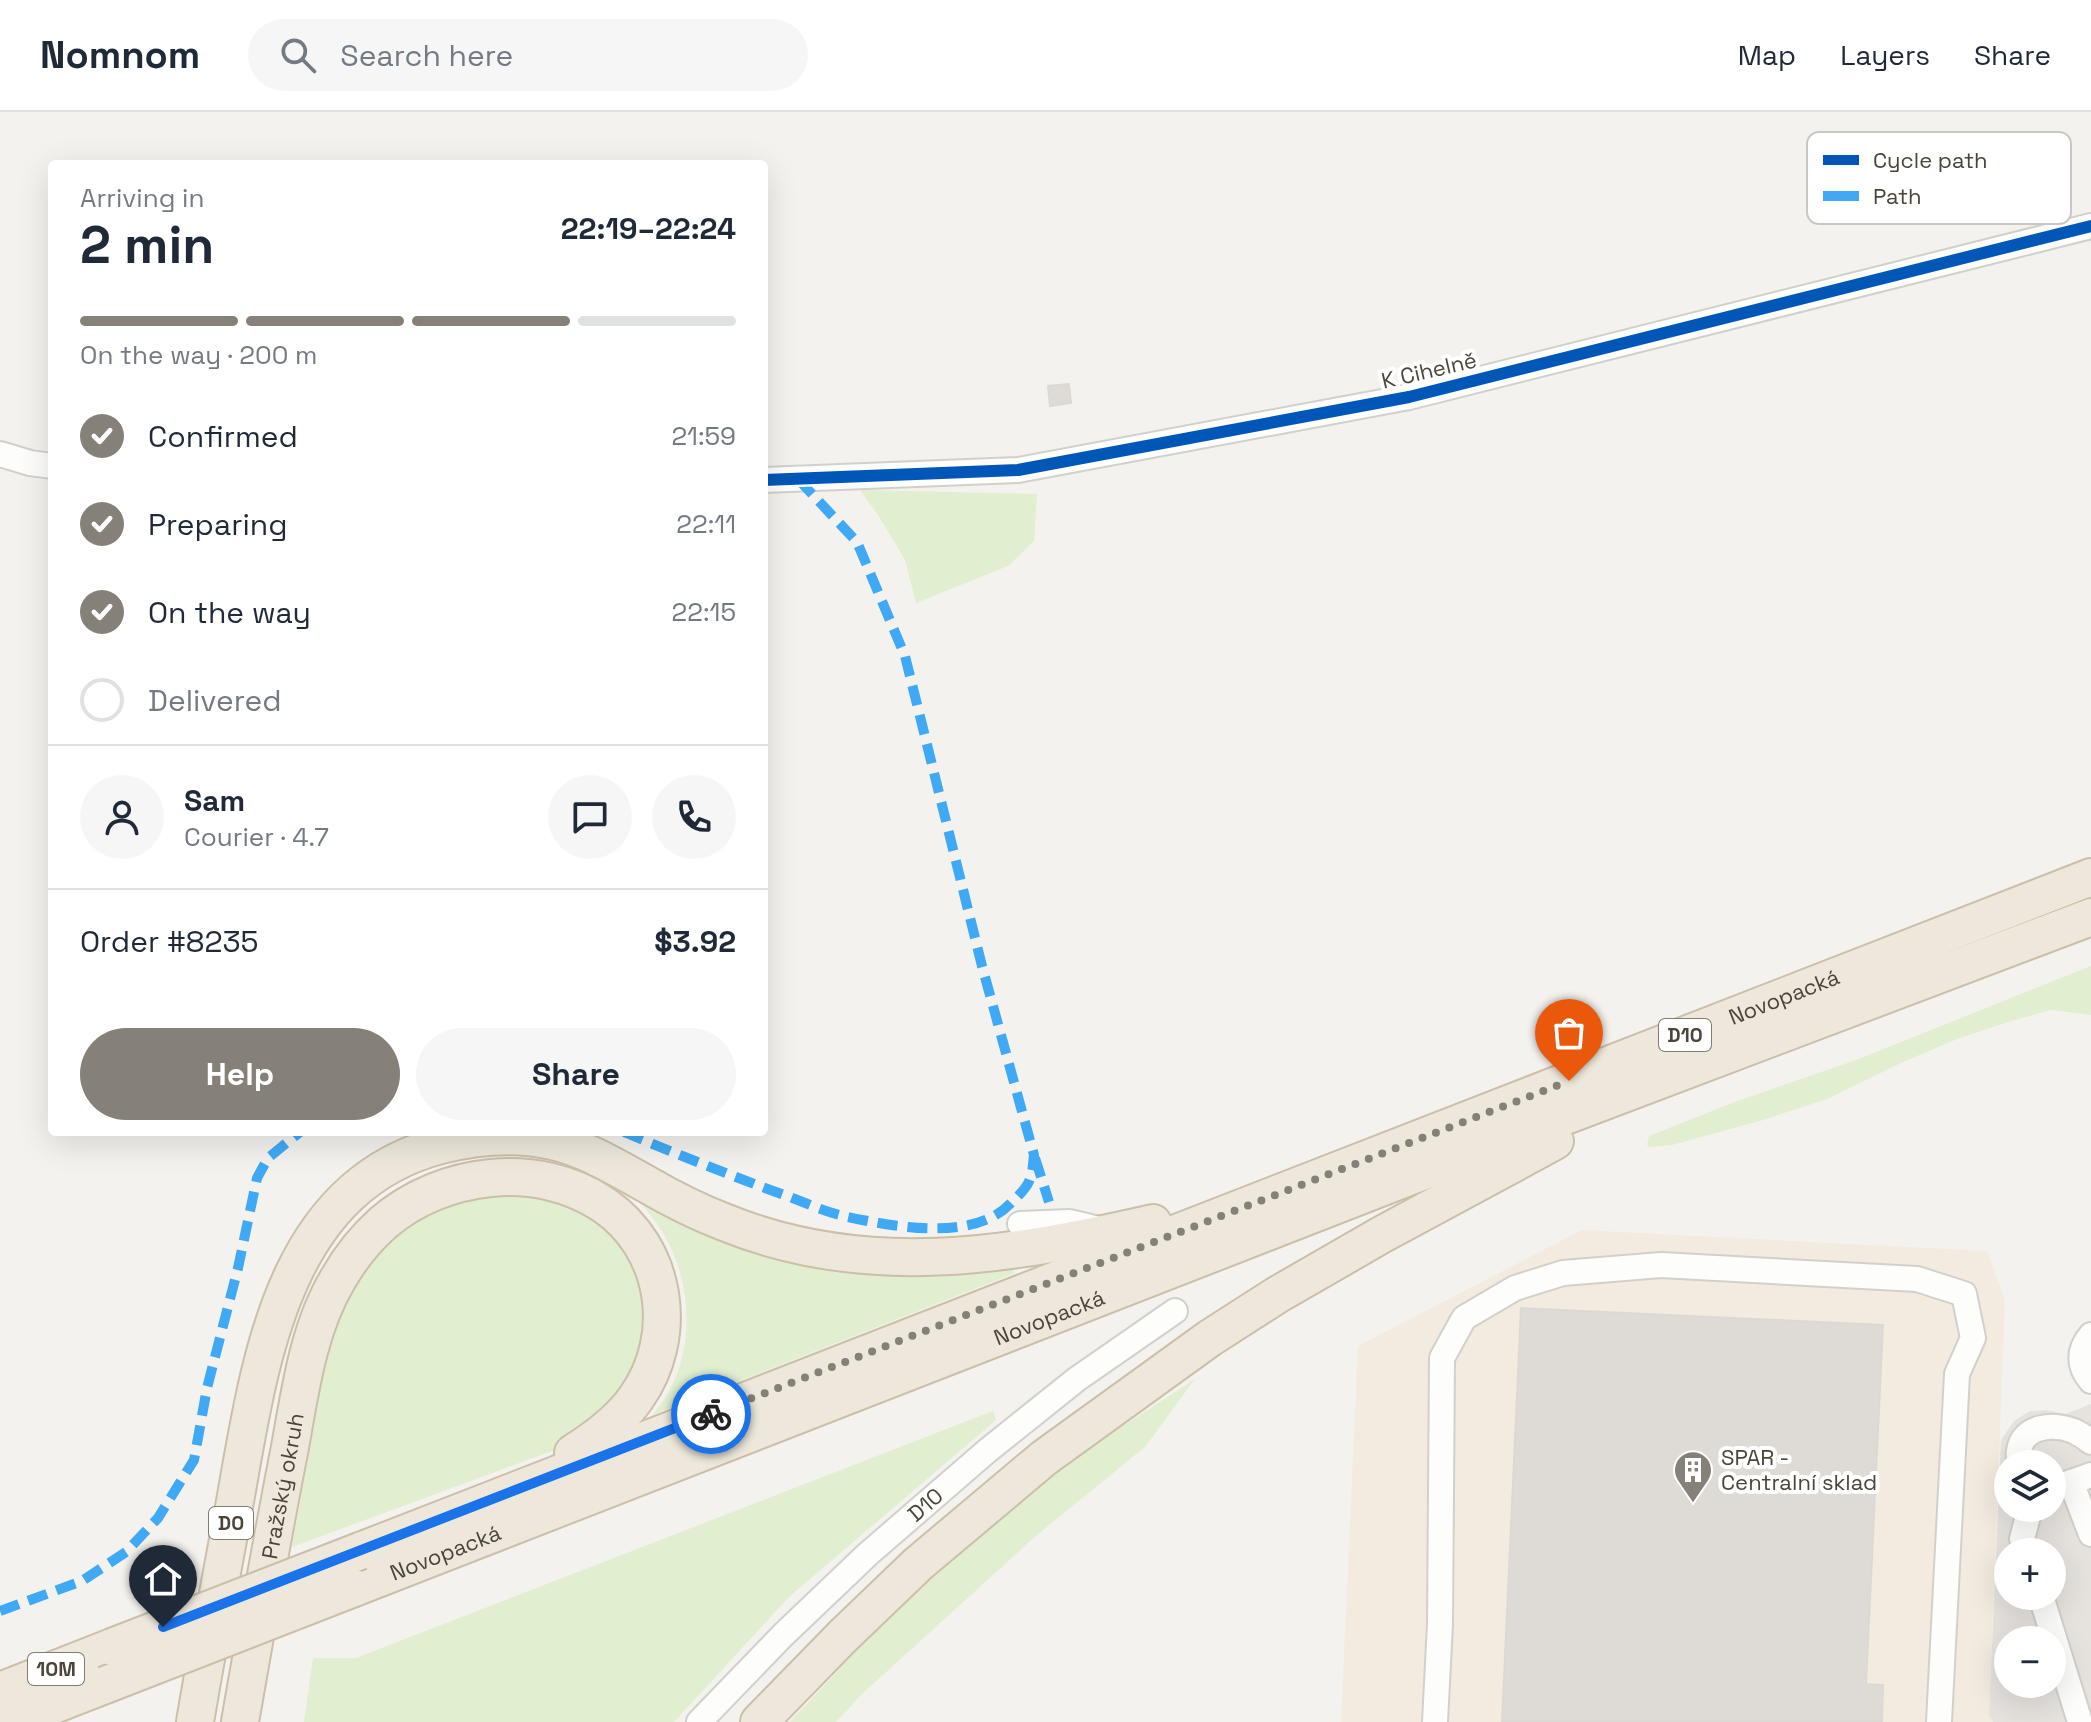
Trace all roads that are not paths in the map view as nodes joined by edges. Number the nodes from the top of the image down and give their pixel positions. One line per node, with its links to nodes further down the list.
1 (2091, 226): 4 (street, K Cihelně)
2 (0, 454): 3 (street)
3 (48, 465)
4 (768, 480)
5 (2091, 877): 8 (highway, Novopacká / D10)
6 (2091, 917): 7 (highway, Novopacká / D10)
7 (1679, 1074): 22 (highway, Novopacká / D10, bridge); 26 (highway)
8 (1279, 1194): 10 (highway, Pražský okruh); 17 (highway, Novopacká / 10M)
9 (1020, 1224): 10 (street)
10 (1113, 1232): 23 (highway, Pražský okruh / D0)
11 (1175, 1311): 25 (street, D10)
12 (2091, 1335): 13 (street)
13 (2091, 1381)
14 (2091, 1442): 15 (street)
15 (2019, 1450)
16 (2071, 1482): 18 (street)
17 (507, 1494): 20 (highway, Novopacká / 10M, bridge); 24 (highway, Pražský okruh)
18 (2091, 1534)
19 (2045, 1610): 29 (street)
20 (0, 1691)
21 (2091, 1718): 29 (street)
22 (10, 1722)
23 (195, 1722)
24 (240, 1722)
25 (699, 1722)
26 (759, 1722)
27 (1435, 1722): 28 (street)
28 (1939, 1722)
29 (2079, 1722)

